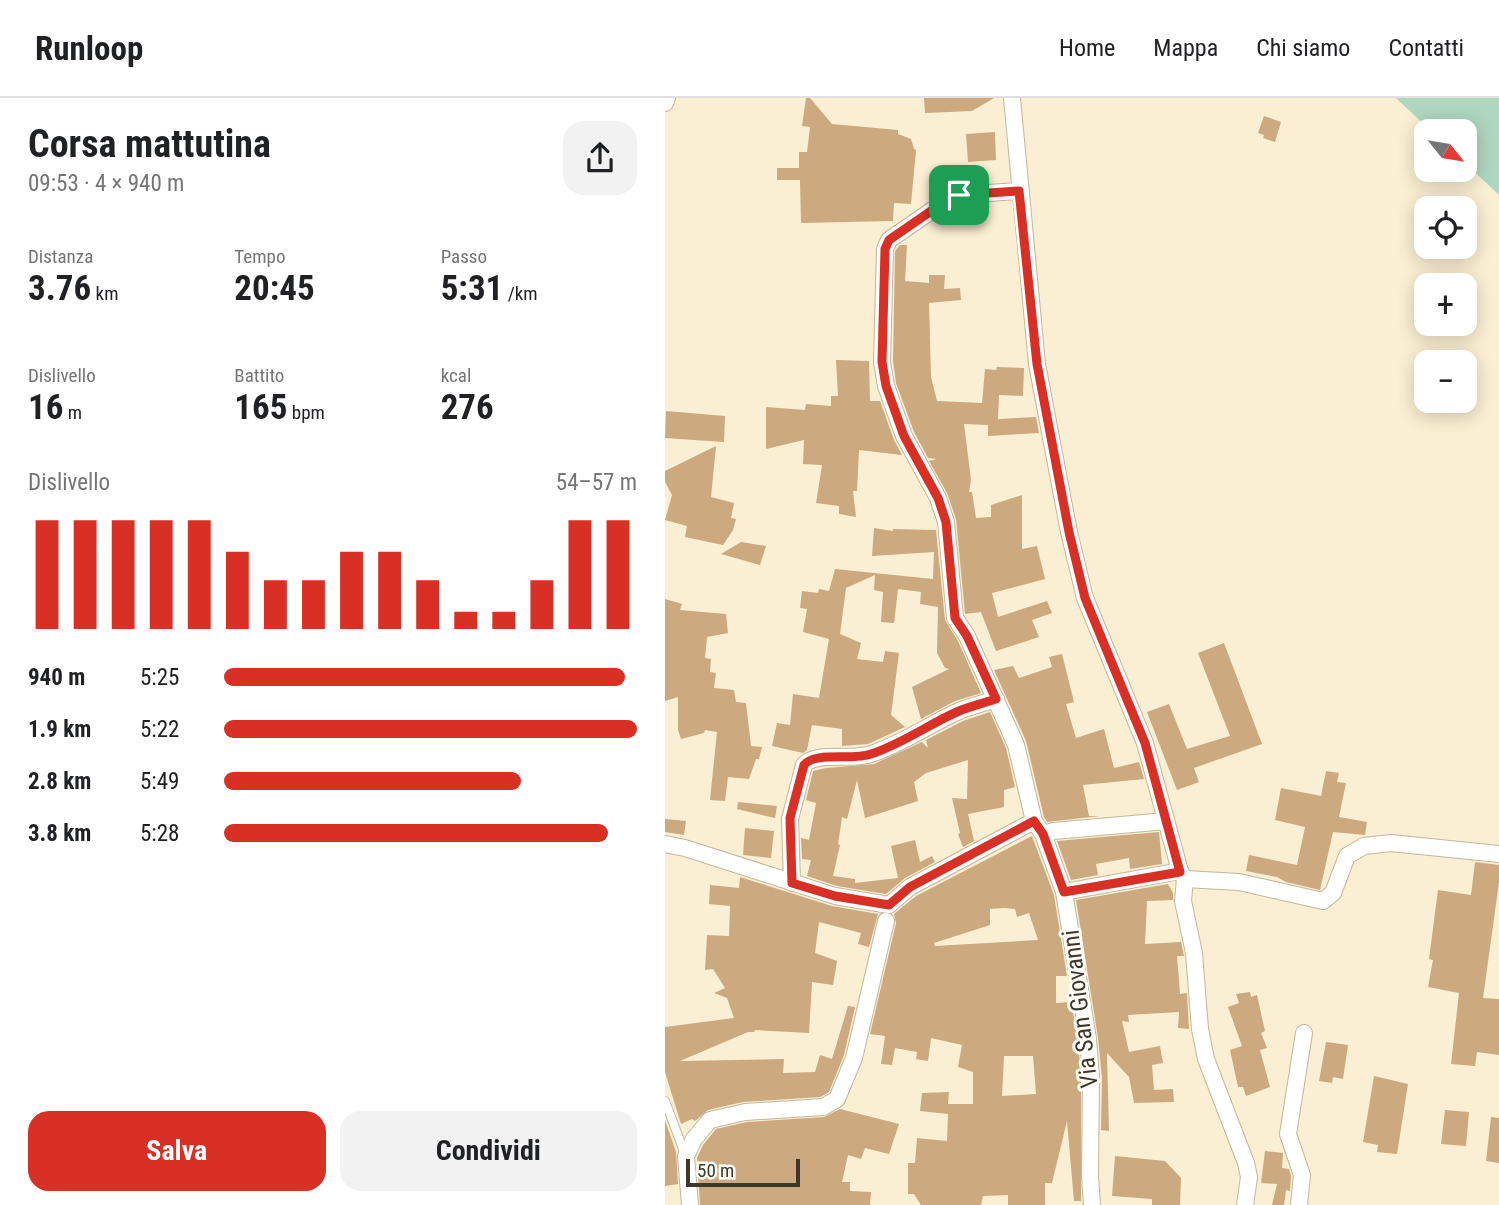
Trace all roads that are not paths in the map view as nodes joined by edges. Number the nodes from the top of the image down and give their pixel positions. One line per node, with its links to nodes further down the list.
1 (667, 98): 3 (street)
2 (1012, 98): 4 (street)
3 (665, 103)
4 (1019, 191): 5 (street, Via San Giovanni); 6 (street)
5 (996, 699): 7 (street, Via San Giovanni); 11 (street)
6 (1166, 821): 7 (street); 10 (street)
7 (1039, 827): 11 (street); 12 (street, Via San Giovanni)
8 (665, 844): 11 (street)
9 (1499, 854): 10 (street)
10 (1182, 875): 12 (street); 19 (street)
11 (792, 883)
12 (1064, 892): 18 (street, Via San Giovanni)
13 (886, 921): 16 (street)
14 (1304, 1033): 20 (street)
15 (665, 1101): 16 (lane)
16 (686, 1156): 17 (street)
17 (690, 1205)
18 (1092, 1205)
19 (1245, 1205)
20 (1299, 1205)

